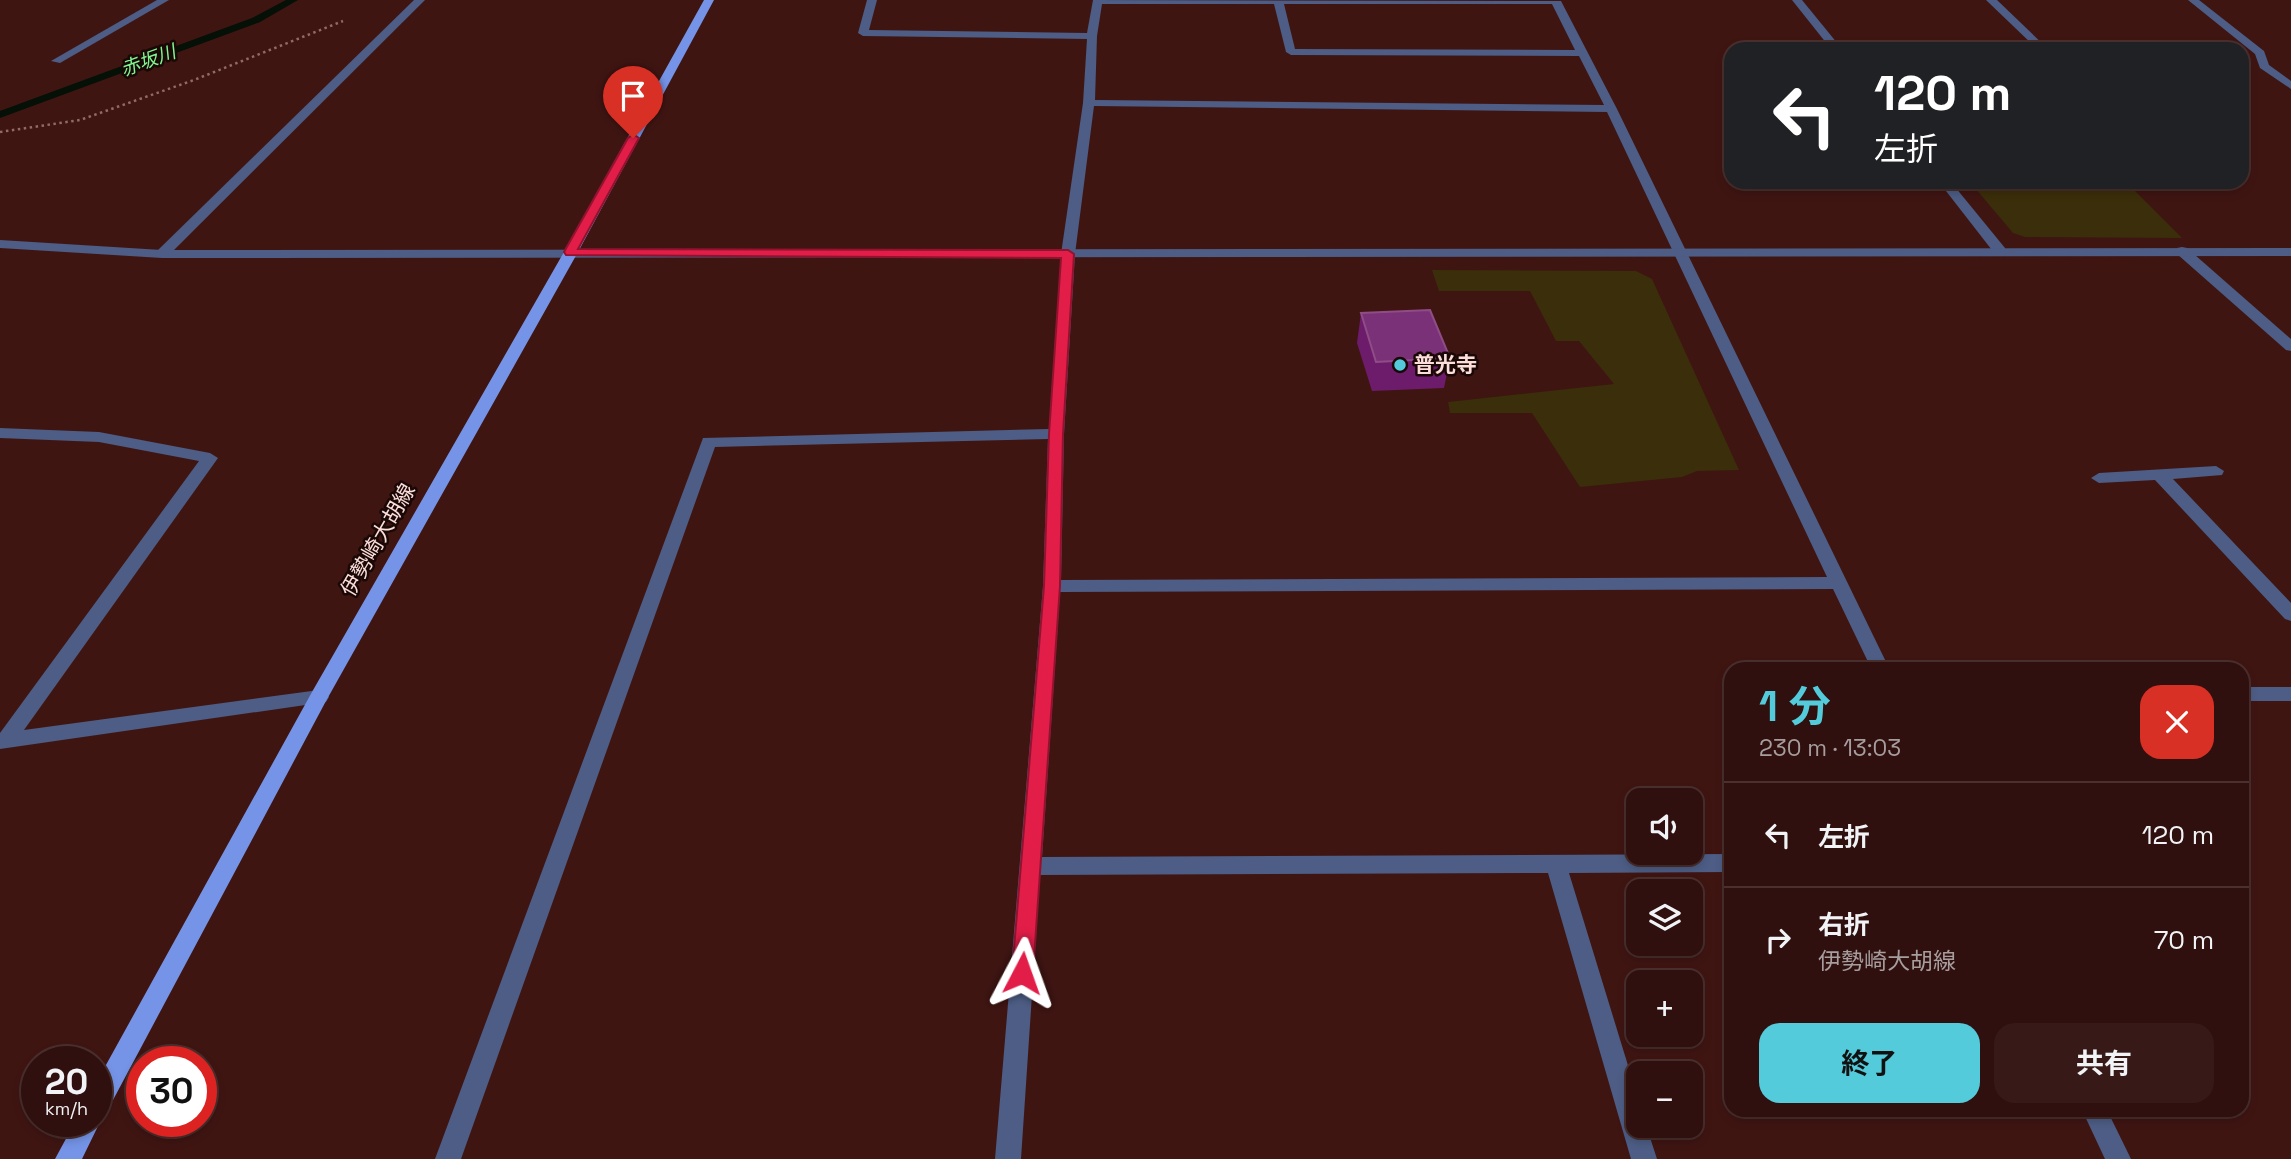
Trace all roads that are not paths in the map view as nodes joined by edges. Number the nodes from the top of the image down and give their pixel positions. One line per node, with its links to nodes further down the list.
1 (164, 0): 17 (street)
2 (420, 0): 27 (street)
3 (709, 0): 25 (main road, 伊勢崎大胡線)
4 (872, 0): 11 (street)
5 (1098, 0): 9 (street); 11 (street)
6 (1797, 0): 12 (street)
7 (1991, 0): 13 (street)
8 (2193, 0): 14 (street)
9 (1278, 1): 10 (street); 16 (street)
10 (1556, 1): 16 (street)
11 (1093, 36): 19 (street)
12 (1831, 42)
13 (2036, 42)
14 (2246, 42)
15 (2249, 44): 18 (street)
16 (1583, 53): 20 (street)
17 (57, 61)
18 (2291, 86)
19 (1090, 103): 20 (street); 28 (street)
20 (1611, 109): 29 (street)
21 (1951, 189): 23 (street)
22 (0, 244): 27 (street)
23 (2000, 251): 24 (street); 29 (street)
24 (2182, 251): 26 (street); 30 (street)
25 (570, 252): 27 (street); 28 (street); 42 (main road, 伊勢崎大胡線)
26 (2291, 252)
27 (163, 254)
28 (1068, 254): 29 (street); 32 (street)
29 (1679, 254): 36 (street)
30 (2291, 347)
31 (0, 433): 43 (street)
32 (1056, 434): 37 (street); 51 (street)
33 (2216, 471): 34 (street)
34 (2159, 474): 35 (street); 38 (street)
35 (2099, 478)
36 (1838, 583): 37 (street); 39 (street)
37 (1052, 586): 46 (street)
38 (2291, 614)
39 (1877, 662)
40 (2249, 694): 41 (street)
41 (2291, 694)
42 (319, 697): 43 (street); 47 (main road, 伊勢崎大胡線)
43 (3, 740)
44 (1724, 863): 45 (street)
45 (1556, 865): 46 (street); 53 (street)
46 (1030, 866): 52 (street)
47 (112, 1078)
48 (2097, 1117): 54 (street)
49 (80, 1137): 50 (main road)
50 (68, 1159)
51 (447, 1159)
52 (1008, 1159)
53 (1644, 1159)
54 (2118, 1159)

